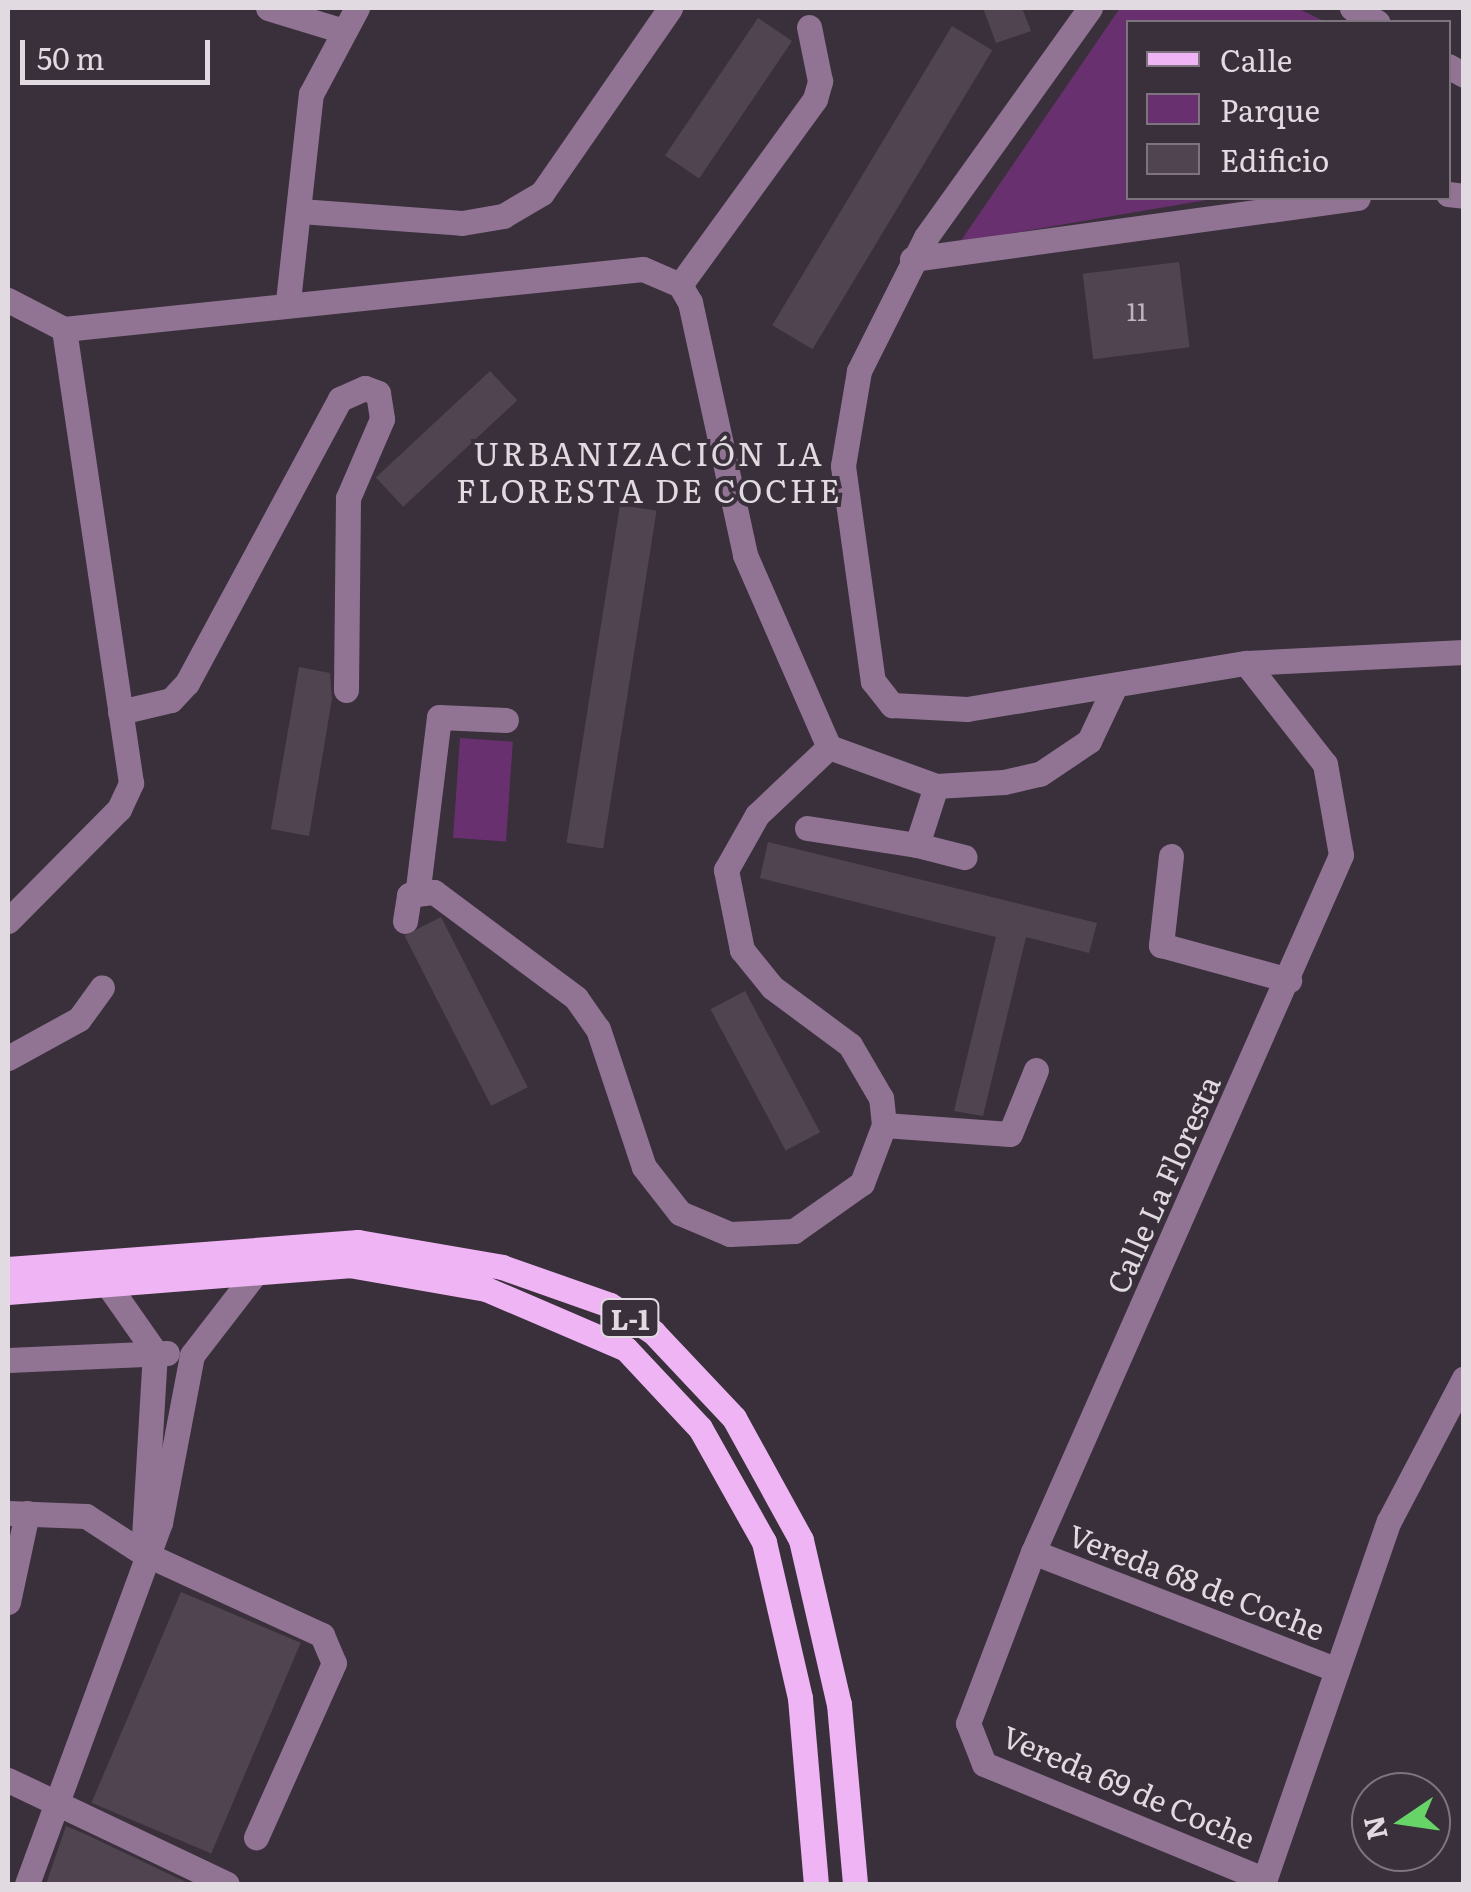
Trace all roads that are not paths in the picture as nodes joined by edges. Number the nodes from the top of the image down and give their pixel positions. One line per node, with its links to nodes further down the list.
1 (268, 8): 6 (street)
2 (357, 8): 6 (street)
3 (670, 8): 8 (street)
4 (1090, 8): 9 (street)
5 (809, 27): 10 (street)
6 (343, 31): 8 (street)
7 (1343, 200): 9 (street)
8 (300, 211): 12 (street)
9 (912, 259): 16 (street)
10 (680, 286): 12 (street); 20 (street)
11 (8, 300): 13 (street)
12 (288, 301): 13 (street)
13 (64, 329): 18 (street)
14 (1464, 652): 15 (street)
15 (1246, 663): 16 (street); 29 (street, Calle La Floresta)
16 (1114, 686): 21 (street)
17 (346, 690): 18 (street)
18 (120, 712): 27 (street)
19 (506, 720): 26 (street)
20 (829, 747): 21 (street); 33 (street)
21 (936, 786): 23 (street)
22 (807, 828): 23 (street)
23 (916, 845): 25 (street)
24 (1172, 856): 29 (street)
25 (964, 857)
26 (418, 888): 28 (street); 33 (street)
27 (8, 921)
28 (405, 922)
29 (1290, 980): 43 (street, Calle La Floresta)
30 (102, 987): 31 (street)
31 (8, 1058)
32 (1036, 1070): 33 (street)
33 (884, 1125)
34 (8, 1269): 55 (main road, L-1)
35 (256, 1271): 36 (main road, L-1); 39 (street); 54 (main road, L-1)
36 (108, 1285): 37 (main road, L-1); 38 (street)
37 (8, 1292)
38 (155, 1352): 39 (street); 40 (street); 44 (street)
39 (192, 1355): 44 (street)
40 (8, 1360)
41 (1464, 1378): 46 (street)
42 (17, 1514): 44 (street); 45 (street)
43 (1033, 1552): 46 (street, Vereda 68 de Coche); 47 (street, Calle La Floresta)
44 (142, 1553): 49 (street); 50 (street)
45 (8, 1602)
46 (1337, 1670): 51 (street)
47 (972, 1746): 51 (street, Vereda 69 de Coche)
48 (8, 1780): 49 (street)
49 (58, 1801): 52 (street); 53 (street)
50 (256, 1837)
51 (1264, 1882)
52 (27, 1884)
53 (228, 1884)
54 (816, 1884)
55 (855, 1884)

